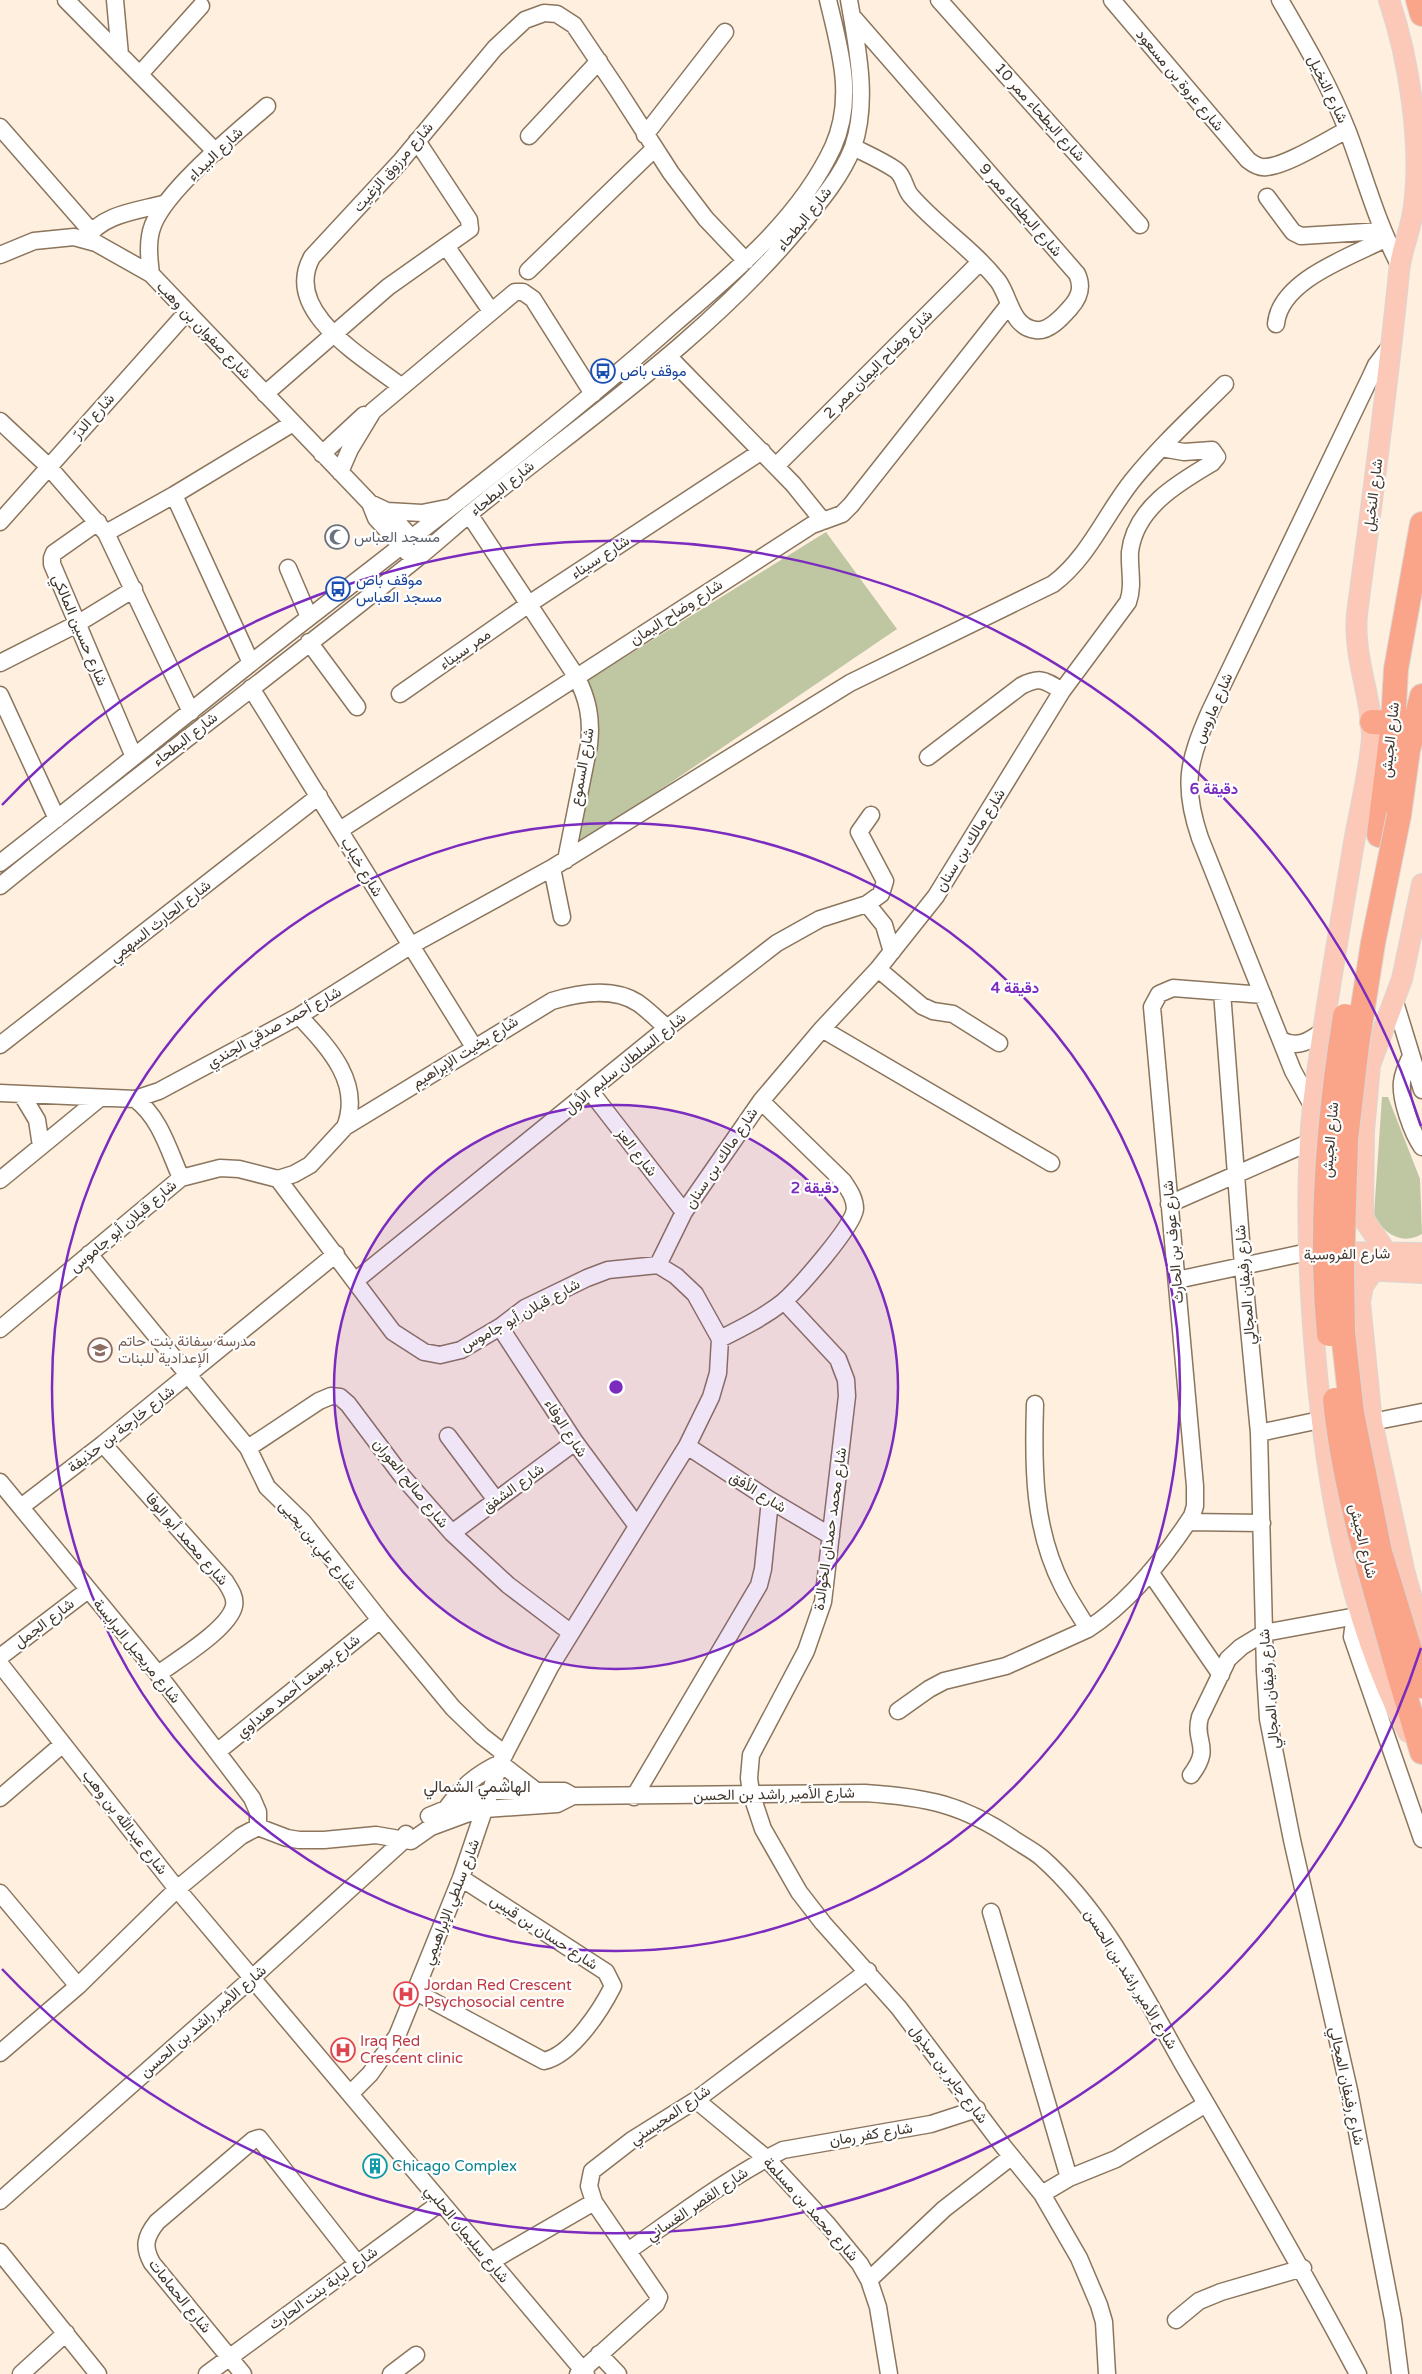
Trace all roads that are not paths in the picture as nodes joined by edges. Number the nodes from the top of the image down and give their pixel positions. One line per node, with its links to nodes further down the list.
1 (66, 0): 13 (street)
2 (115, 0): 13 (street)
3 (828, 0): 32 (street, شارع البطحاء)
4 (939, 0): 27 (street, شارع البطحاء ممر 10)
5 (1112, 0): 18 (street, شارع عروة بن مسعود)
6 (1280, 0): 18 (street, شارع النخيل)
7 (1389, 0): 35 (main road, شارع النخيل)
8 (1418, 0): 11 (highway)
9 (202, 6): 15 (street)
10 (850, 8): 22 (street, شارع البطحاء); 38 (street, شارع البطحاء ممر 9)
11 (1422, 14)
12 (725, 32): 19 (street)
13 (120, 55): 15 (street)
14 (599, 61): 19 (street, شارع مرزوق الزغيت); 20 (street); 21 (street, شارع مرزوق الزغيت)
15 (140, 74): 24 (street)
16 (267, 106): 24 (street, شارع البيداء)
17 (0, 127): 28 (street)
18 (1347, 130): 29 (street, شارع النخيل)
19 (645, 135): 23 (street, شارع مرزوق الزغيت)
20 (529, 136)
21 (417, 141): 30 (street); 42 (street, شارع مرزوق الزغيت)
22 (853, 147): 33 (street, شارع البطحاء ممر 9); 34 (street, شارع البطحاء)
23 (654, 150): 32 (street, شارع مرزوق الزغيت); 36 (street)
24 (216, 152): 26 (street, شارع البيداء)
25 (1267, 197): 29 (street)
26 (163, 204): 28 (street, شارع البيداء); 37 (street, شارع البيداء)
27 (1140, 225)
28 (88, 235): 31 (street, شارع صفوان بن وهب); 37 (street, شارع صفوان بن وهب)
29 (1383, 235): 35 (street, شارع النخيل); 41 (street)
30 (446, 246): 39 (street); 42 (street)
31 (0, 255)
32 (749, 258): 34 (street, شارع مرزوق الزغيت); 50 (street, شارع البطحاء)
33 (980, 262): 38 (street, شارع البطحاء ممر 9); 58 (street, شارع وضاح اليمان ممر 2)
34 (766, 266): 44 (street, شارع البطحاء)
35 (1400, 266): 43 (main road, شارع النخيل)
36 (528, 270)
37 (151, 274): 40 (street, شارع صفوان بن وهب)
38 (1008, 306): 65 (street, شارع وضاح اليمان)
39 (491, 311): 46 (street); 50 (street)
40 (187, 312): 49 (street, شارع صفوان بن وهب); 57 (street, شارع الدرّ)
41 (1276, 324)
42 (334, 334): 46 (street, شارع مرزوق الزغيت); 49 (street)
43 (1392, 344): 47 (street, شارع ماروس); 48 (main road, شارع النخيل)
44 (668, 356): 55 (street); 64 (street, شارع البطحاء)
45 (1225, 384): 54 (street)
46 (402, 387): 51 (street)
47 (1365, 389): 48 (street); 105 (street, شارع ماروس)
48 (1386, 392): 87 (main road, شارع النخيل)
49 (265, 394): 53 (street, شارع صفوان بن وهب)
50 (593, 394): 62 (street, شارع البطحاء)
51 (373, 412): 56 (street); 59 (street)
52 (0, 421): 57 (street)
53 (293, 423): 56 (street, شارع صفوان بن وهب); 60 (street, شارع حسين المالكي)
54 (1161, 448): 81 (street, شارع مالك بن سنان); 94 (street)
55 (762, 451): 58 (street); 73 (street, شارع سيناء)
56 (322, 454): 59 (street, شارع صفوان بن وهب)
57 (48, 466): 66 (street, شارع الدرّ); 68 (street)
58 (776, 466): 65 (street)
59 (340, 472): 61 (street, شارع صفوان بن وهب)
60 (174, 495): 68 (street, شارع حسين المالكي); 78 (street)
61 (370, 503): 63 (street, شارع صفوان بن وهب); 69 (street, شارع صفوان بن وهب)
62 (452, 506): 63 (street); 69 (street, شارع البطحاء)
63 (387, 512): 69 (street, شارع صفوان بن وهب)
64 (469, 514): 70 (street, شارع البطحاء); 73 (street)
65 (823, 521): 79 (street, شارع وضاح اليمان)
66 (0, 522)
67 (1422, 524): 87 (highway, شارع الجيش)
68 (102, 527): 72 (street); 75 (street, شارع حسين المالكي)
69 (407, 542): 70 (street, شارع صفوان بن وهب); 74 (street, شارع البطحاء)
70 (420, 556): 76 (street, شارع البطحاء)
71 (288, 568): 74 (street)
72 (134, 589): 75 (street); 86 (street)
73 (529, 604): 79 (street, شارع السموع); 82 (street, ممر سيناء)
74 (309, 617): 78 (street, شارع البطحاء)
75 (77, 624): 77 (street); 88 (street, شارع حسين المالكي)
76 (309, 642): 80 (street, شارع البطحاء); 85 (street)
77 (0, 663)
78 (252, 663): 86 (street, شارع البطحاء)
79 (576, 676): 93 (street, شارع وضاح اليمان); 94 (street, شارع السموع)
80 (251, 688): 90 (street, شارع خباب); 98 (street, شارع البطحاء)
81 (1062, 691): 89 (street); 102 (street, شارع مالك بن سنان)
82 (400, 694)
83 (0, 695): 92 (street)
84 (1422, 696): 180 (highway, شارع الجيش, bridge)
85 (357, 707)
86 (191, 712): 88 (street, شارع البطحاء)
87 (1383, 722): 110 (main road, شارع النخيل); 180 (highway, شارع الجيش, bridge)
88 (134, 757): 92 (street, شارع البطحاء)
89 (928, 757)
90 (319, 796): 93 (street, شارع خباب); 113 (street, شارع الحارث السهمي)
91 (871, 815): 99 (street)
92 (57, 819): 95 (street, شارع البطحاء)
93 (340, 830): 101 (street, شارع خباب)
94 (566, 860): 96 (street)
95 (0, 863)
96 (552, 868): 100 (street); 101 (street)
97 (1422, 884): 106 (main road)
98 (0, 886)
99 (867, 904): 102 (street); 108 (street, شارع السلطان سليم الأول)
100 (562, 918)
101 (410, 946): 107 (street, شارع أحمد صدقي الجندي); 114 (street, شارع خباب)
102 (892, 952): 103 (street, شارع مالك بن سنان)
103 (878, 969): 109 (street, شارع مالك بن سنان); 112 (street)
104 (1222, 992): 105 (street, شارع عوف بن الحارث); 129 (street, شارع رفيفان المجالي); 133 (street, شارع عوف بن الحارث)
105 (1262, 996): 111 (street, شارع ماروس)
106 (1396, 1002): 115 (street); 135 (main road)
107 (300, 1016): 121 (street, شارع أحمد صدقي الجندي); 124 (street)
108 (667, 1028): 114 (street, شارع بخيت الإبراهيم); 117 (street, شارع السلطان سليم الأول)
109 (822, 1029): 122 (street, شارع مالك بن سنان); 128 (street)
110 (1323, 1031): 111 (street); 123 (main road, شارع النخيل)
111 (1281, 1040): 123 (street, شارع ماروس)
112 (999, 1043)
113 (0, 1045)
114 (474, 1046): 124 (street, شارع بخيت الإبراهيم)
115 (1411, 1056): 116 (street); 127 (street)
116 (1422, 1090)
117 (591, 1092): 134 (street, شارع العز); 147 (street, شارع السلطان سليم الأول)
118 (0, 1093): 119 (street)
119 (22, 1095): 120 (street); 126 (street)
120 (100, 1098): 121 (street); 126 (street)
121 (135, 1099): 130 (street)
122 (760, 1101): 134 (street, شارع مالك بن سنان); 148 (street)
123 (1313, 1107): 125 (main road, شارع النخيل)
124 (345, 1127): 131 (street, شارع بخيت الإبراهيم)
125 (1310, 1142): 129 (street); 140 (main road, شارع النخيل)
126 (41, 1146): 132 (street)
127 (1422, 1147)
128 (1051, 1163)
129 (1236, 1174): 133 (street); 143 (street, شارع رفيفان المجالي)
130 (181, 1178): 131 (street, شارع قبلان أبو جاموس); 137 (street, شارع قبلان أبو جاموس)
131 (278, 1179): 138 (street, شارع قبلان أبو جاموس)
132 (0, 1180)
133 (1170, 1204): 146 (street, شارع عوف بن الحارث)
134 (684, 1212): 142 (street, شارع مالك بن سنان)
135 (1387, 1253): 136 (main road, شارع الفروسية); 140 (main road, شارع الفروسية)
136 (1422, 1253)
137 (89, 1254): 150 (street, شارع قبلان أبو جاموس); 152 (street, شارع علي بن يحيى)
138 (336, 1254): 147 (street, شارع قبلان أبو جاموس); 152 (street, شارع خارجة بن حذيفة)
139 (1422, 1258): 141 (main road)
140 (1308, 1260): 143 (street, شارع الفروسية); 144 (main road, شارع الفروسية); 155 (main road, شارع النخيل)
141 (1422, 1262)
142 (658, 1265): 149 (street, شارع قبلان أبو جاموس); 151 (street)
143 (1242, 1266): 146 (street, شارع الفروسية); 157 (street, شارع رفيفان المجالي)
144 (1375, 1270): 145 (main road, شارع الفروسية); 156 (main road)
145 (1422, 1273)
146 (1177, 1280): 167 (street, شارع عوف بن الحارث)
147 (355, 1281): 149 (street, شارع قبلان أبو جاموس)
148 (784, 1301): 151 (street); 171 (street, شارع محمد حمدان الخوالدة)
149 (500, 1327): 159 (street, شارع الوفاء)
150 (0, 1329)
151 (720, 1339): 161 (street)
152 (188, 1376): 160 (street, شارع خارجة بن حذيفة); 162 (street, شارع علي بن يحيى)
153 (1035, 1404): 176 (street)
154 (1422, 1412): 156 (street)
155 (1320, 1420): 157 (street); 174 (main road, شارع النخيل)
156 (1372, 1422): 180 (main road)
157 (1259, 1433): 168 (street, شارع رفيفان المجالي)
158 (448, 1436): 164 (street)
159 (575, 1442): 164 (street, شارع الشفق); 169 (street, شارع الوفاء)
160 (103, 1444): 166 (street, شارع خارجة بن حذيفة); 182 (street, شارع محمد أبو الوفا)
161 (687, 1446): 165 (street, شارع الأفق); 169 (street)
162 (248, 1448): 170 (street, شارع صالح العوران); 175 (street, شارع علي بن يحيى)
163 (0, 1482): 166 (street, شارع مريحيل البرايسة)
164 (496, 1500): 170 (street, شارع الشفق)
165 (770, 1500): 171 (street, شارع الأفق); 196 (street)
166 (21, 1507): 173 (street, شارع مريحيل البرايسة)
167 (1188, 1522): 168 (street); 172 (street, شارع عوف بن الحارث)
168 (1262, 1523): 178 (street, شارع رفيفان المجالي)
169 (637, 1526): 177 (street)
170 (452, 1533): 177 (street, شارع صالح العوران)
171 (831, 1536): 194 (street, شارع محمد حمدان الخوالدة)
172 (1150, 1572): 176 (street, شارع عوف بن الحارث); 183 (street)
173 (88, 1590): 179 (street, شارع الجمل); 182 (street, شارع مريحيل البرايسة)
174 (1363, 1617): 178 (street); 180 (main road, شارع النخيل)
175 (380, 1620): 187 (street, شارع يوسف أحمد هنداوي); 189 (street, شارع علي بن يحيى)
176 (1088, 1629): 185 (street, شارع عوف بن الحارث)
177 (570, 1632): 189 (street)
178 (1264, 1633): 183 (street); 244 (street, شارع رفيفان المجالي)
179 (0, 1657)
180 (1395, 1659): 184 (highway, شارع الجيش); 188 (highway, شارع الجيش); 190 (main road); 201 (street)
181 (0, 1664): 186 (street, شارع عبدالله بن وهب)
182 (158, 1674): 187 (street, شارع مريحيل البرايسة)
183 (1221, 1675): 191 (street)
184 (1422, 1686)
185 (898, 1711)
186 (63, 1744): 197 (street); 204 (street, شارع عبدالله بن وهب)
187 (217, 1752): 200 (street, شارع مريحيل البرايسة)
188 (1422, 1752)
189 (503, 1758): 192 (street, شارع علي بن يحيى); 193 (street); 198 (street)
190 (1422, 1758)
191 (1191, 1775)
192 (535, 1790): 193 (street, شارع الأمير راشد بن الحسن); 195 (street, شارع الأمير راشد بن الحسن)
193 (490, 1791): 198 (street, شارع الأمير راشد بن الحسن); 199 (street, شارع سلطي الإبراهيمي)
194 (751, 1793): 196 (street, شارع الأمير راشد بن الحسن); 207 (street, شارع جابر بن مبذول); 214 (street, شارع الأمير راشد بن الحسن)
195 (573, 1796): 196 (street, شارع الأمير راشد بن الحسن); 199 (street, شارع الأمير راشد بن الحسن)
196 (634, 1796)
197 (0, 1798)
198 (446, 1809): 202 (street, شارع الأمير راشد بن الحسن)
199 (485, 1809): 202 (street, شارع الأمير راشد بن الحسن); 203 (street, شارع سلطي الإبراهيمي)
200 (254, 1829): 202 (street); 204 (street)
201 (1422, 1839)
202 (404, 1840): 208 (street, شارع الأمير راشد بن الحسن)
203 (461, 1878): 210 (street, شارع سلطي الإبراهيمي); 210 (street, شارع حسان بن قيس)
204 (177, 1889): 208 (street, شارع عبدالله بن وهب); 209 (street)
205 (0, 1893): 209 (street)
206 (991, 1912): 218 (street)
207 (868, 1971): 213 (street, شارع المحيسني); 215 (street, شارع جابر بن مبذول)
208 (252, 1978): 212 (street, شارع سليمان الحلبي); 220 (street, شارع الأمير راشد بن الحسن)
209 (78, 1986): 211 (street)
210 (416, 1992): 212 (street, شارع سلطي الإبراهيمي)
211 (0, 2053)
212 (350, 2094): 222 (street, شارع سليمان الحلبي)
213 (696, 2100): 217 (street, شارع محمد بن مسلمة); 221 (street, شارع المحيسني)
214 (1206, 2104): 218 (street); 227 (street, شارع الأمير راشد بن الحسن)
215 (976, 2109): 216 (street, شارع جابر بن مبذول); 217 (street, شارع كفر رمان)
216 (1012, 2157): 219 (street, شارع جابر بن مبذول); 228 (street)
217 (766, 2158): 223 (street, شارع القصر الغساني); 228 (street, شارع محمد بن مسلمة)
218 (1069, 2178): 219 (street)
219 (1042, 2194): 242 (street, شارع جابر بن مبذول)
220 (0, 2201)
221 (594, 2202): 223 (street, شارع المحيسني); 225 (street)
222 (440, 2203): 225 (street, شارع سليمان الحلبي); 226 (street, شارع لبابة بنت الحارث)
223 (628, 2251): 231 (street, شارع المحيسني)
224 (0, 2252): 230 (street)
225 (490, 2262): 234 (street, شارع سليمان الحلبي)
226 (357, 2263): 233 (street, شارع لبابة بنت الحارث); 233 (street, شارع الحمامات)
227 (1302, 2268): 229 (street); 243 (street, شارع الأمير راشد بن الحسن)
228 (870, 2280): 241 (street, شارع محمد بن مسلمة)
229 (1176, 2320)
230 (66, 2333): 235 (street); 236 (street)
231 (599, 2354): 234 (street); 240 (street)
232 (416, 2355): 239 (street)
233 (230, 2357): 237 (street, شارع لبابة بنت الحارث); 238 (street, شارع الحمامات)
234 (582, 2373)
235 (21, 2374)
236 (98, 2374)
237 (208, 2374)
238 (243, 2374)
239 (391, 2374)
240 (618, 2374)
241 (889, 2374)
242 (1107, 2374)
243 (1358, 2374)
244 (1400, 2374)

